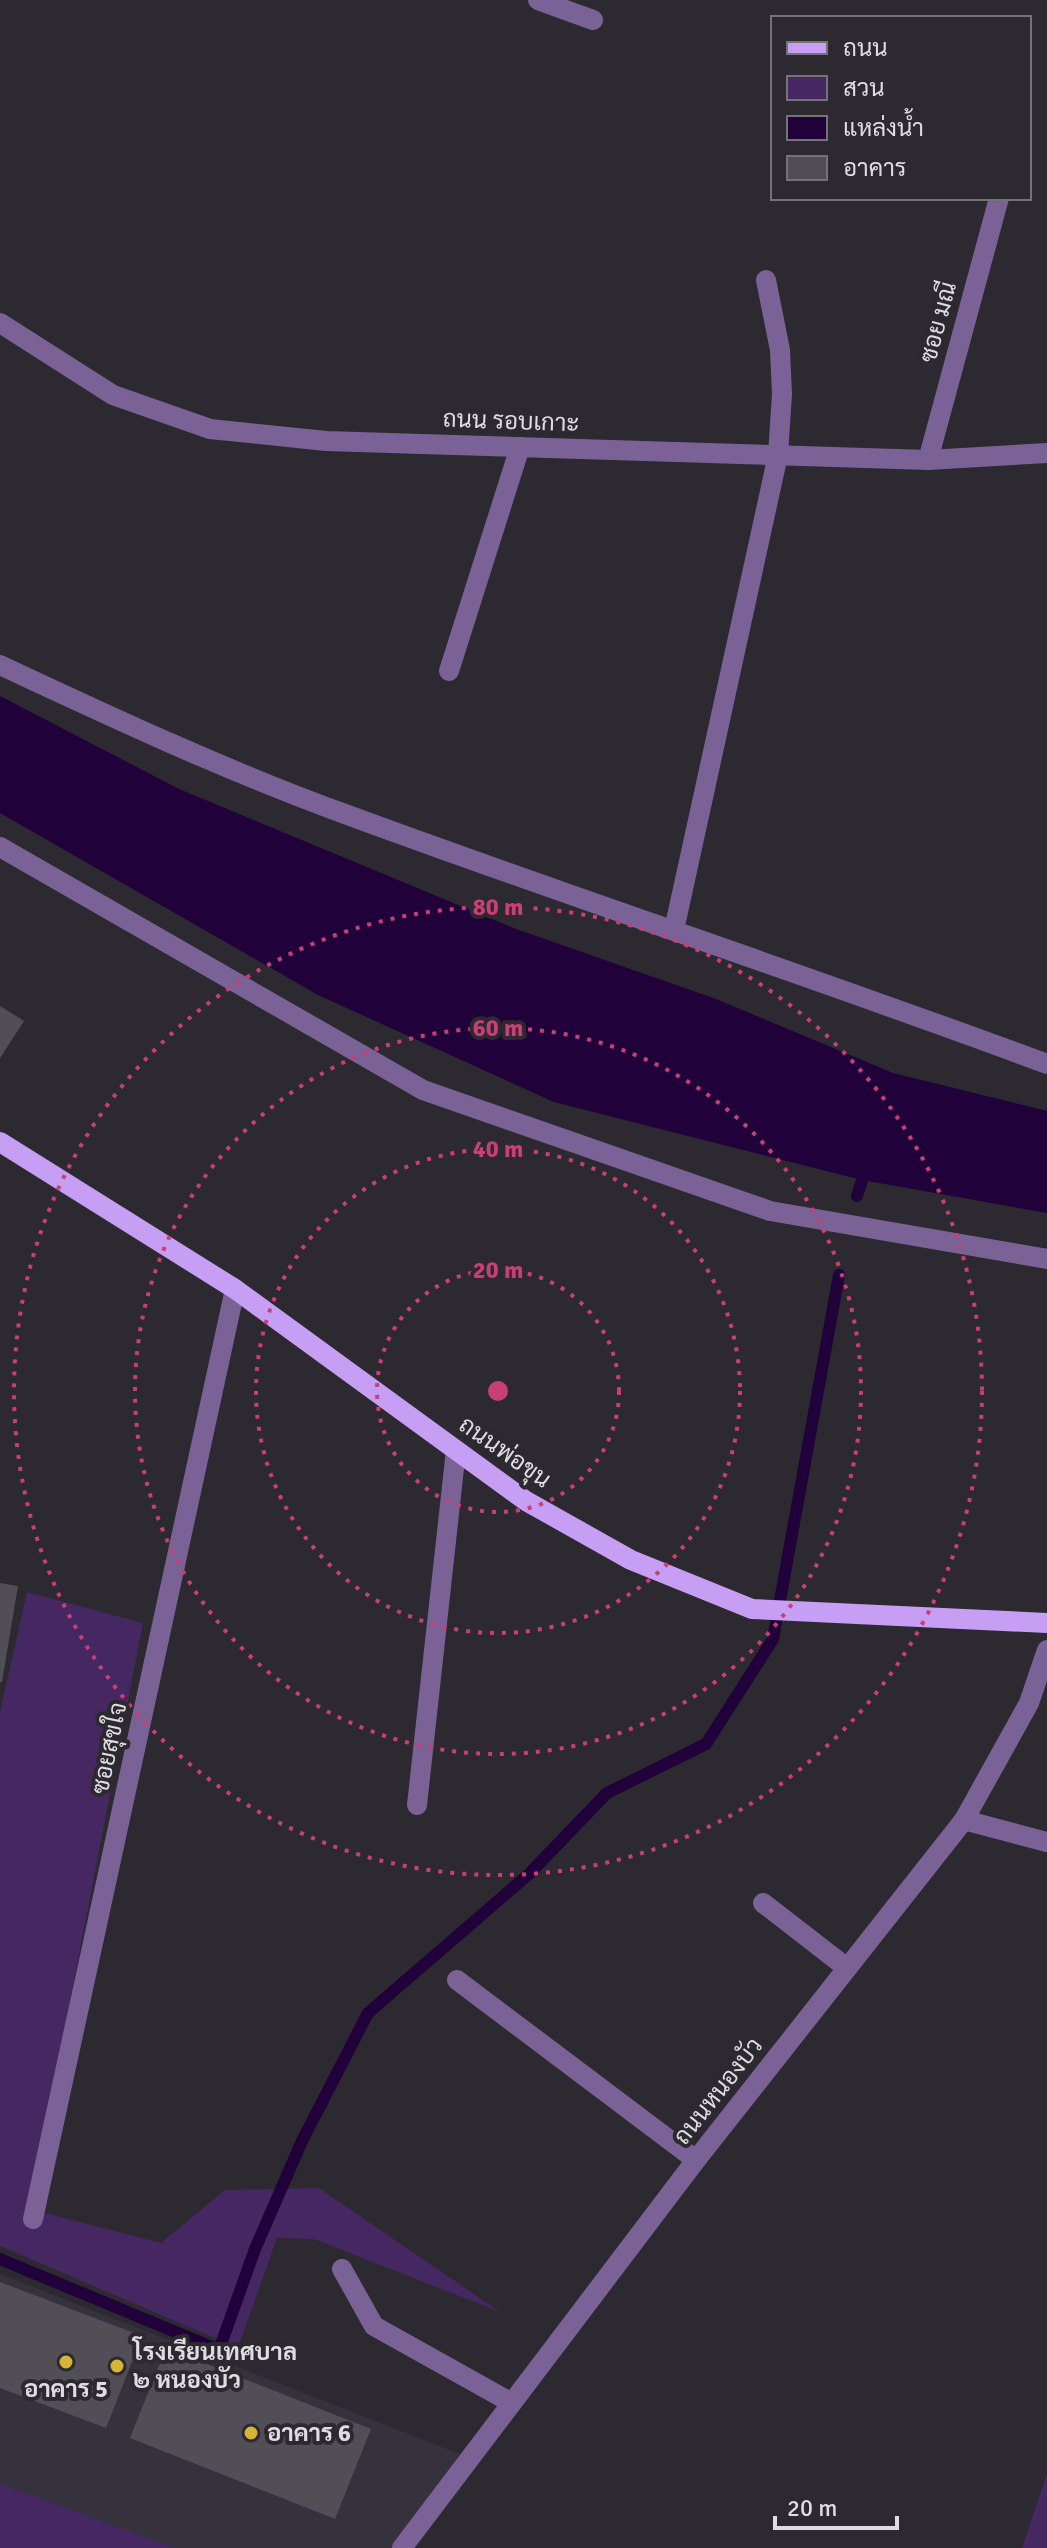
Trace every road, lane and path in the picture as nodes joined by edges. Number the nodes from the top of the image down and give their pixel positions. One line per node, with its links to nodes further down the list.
1 (538, 0): 2 (street)
2 (593, 20)
3 (998, 200): 9 (street, ซอย มณี)
4 (766, 280): 8 (street)
5 (0, 323): 6 (street, ถนน รอบเกาะ)
6 (520, 447): 8 (street, ถนน รอบเกาะ); 11 (street)
7 (1047, 453): 9 (street, ถนน รอบเกาะ)
8 (778, 455): 9 (street, ถนน รอบเกาะ); 13 (street)
9 (928, 460)
10 (0, 665): 13 (street)
11 (449, 671)
12 (0, 847): 16 (street)
13 (674, 930): 14 (street)
14 (1047, 1064)
15 (1, 1145): 17 (main road, ถนนพ่อขุน)
16 (1047, 1259)
17 (235, 1289): 18 (main road, ถนนพ่อขุน); 28 (street, ซอยสุขใจ)
18 (456, 1450): 19 (main road, ถนนพ่อขุน); 21 (street)
19 (1047, 1623)
20 (1047, 1650): 22 (street, ถนนหนองบัว)
21 (417, 1805)
22 (964, 1820): 23 (street); 25 (street, ถนนหนองบัว)
23 (1047, 1842)
24 (763, 1903): 25 (street)
25 (847, 1968): 27 (street, ถนนหนองบัว)
26 (457, 1980): 27 (street)
27 (696, 2160): 30 (street, ถนนหนองบัว)
28 (33, 2219)
29 (342, 2269): 30 (street)
30 (512, 2403): 31 (street, ถนนหนองบัว)
31 (402, 2548)

